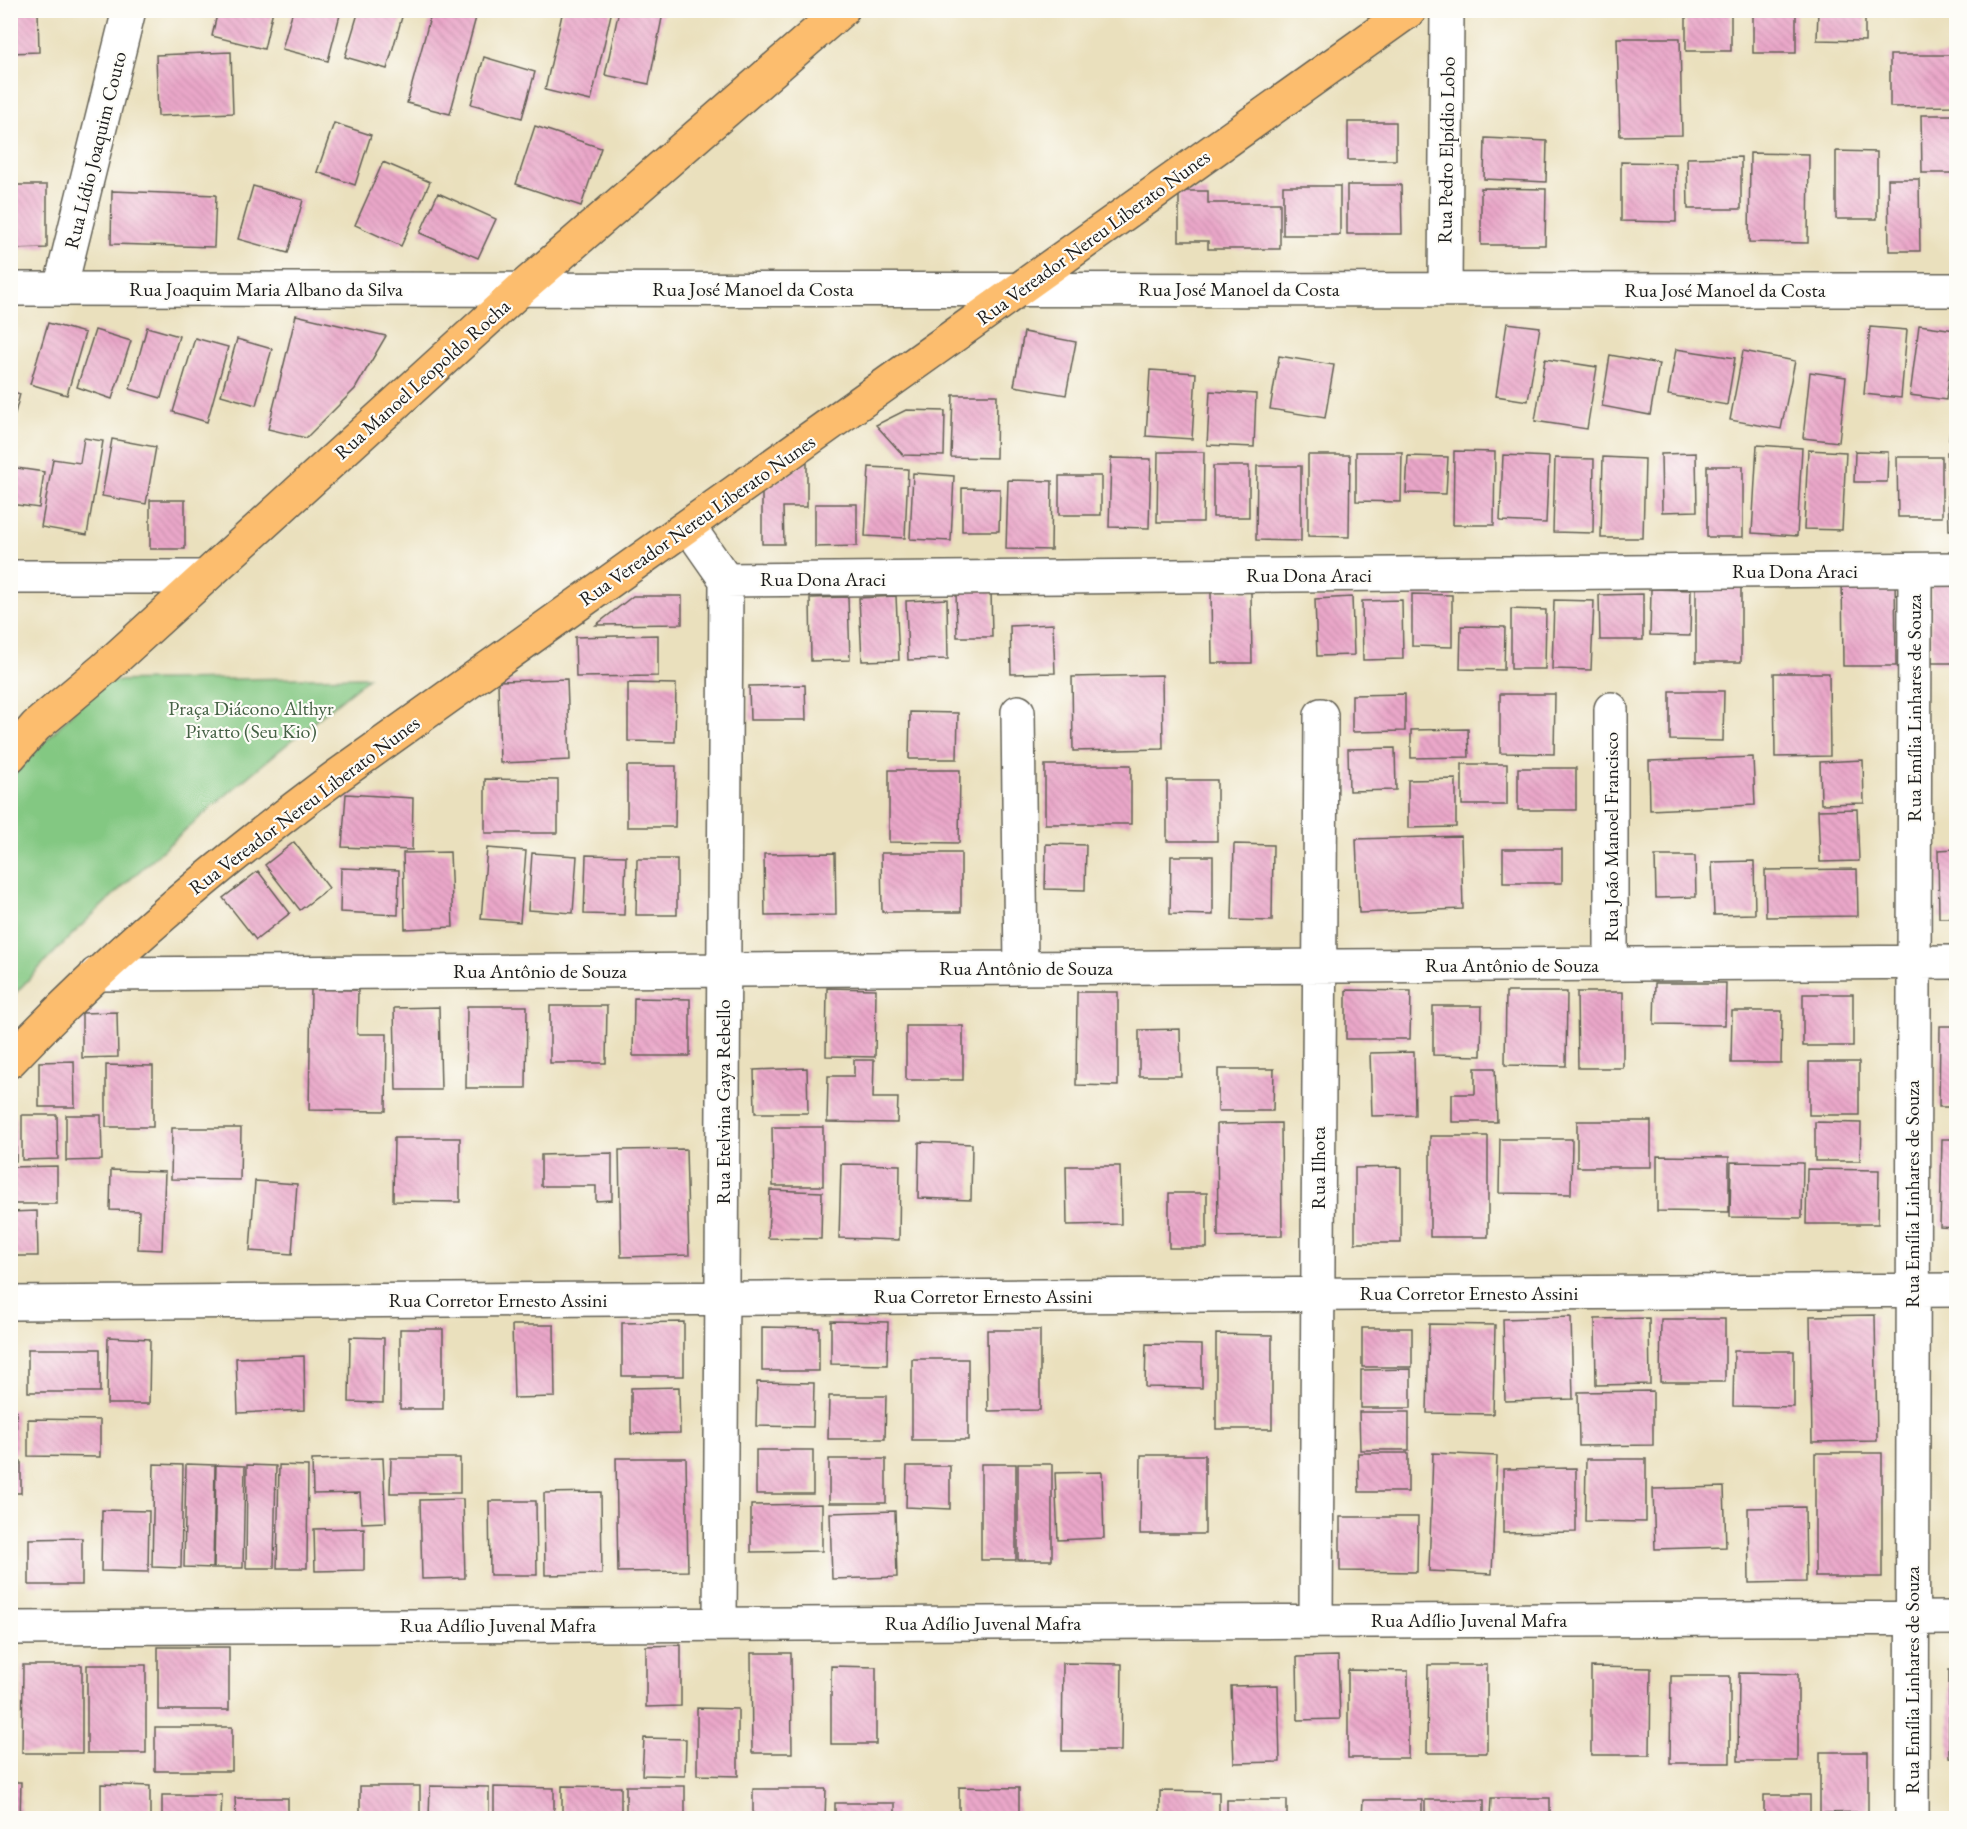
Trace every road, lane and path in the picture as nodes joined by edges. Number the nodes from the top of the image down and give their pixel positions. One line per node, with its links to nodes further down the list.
1 (129, 10): 7 (street, Rua Lídio Joaquim Couto)
2 (842, 10): 8 (main road, Rua Manoel Leopoldo Rocha)
3 (1410, 10): 5 (main road, Rua Vereador Nereu Liberato Nunes)
4 (1447, 10): 9 (street, Rua Pedro Elpídio Lobo)
5 (1022, 288): 8 (street, Rua José Manoel da Costa); 9 (street, Rua José Manoel da Costa); 11 (main road, Rua Vereador Nereu Liberato Nunes)
6 (10, 289): 7 (street, Rua Joaquim Maria Albano da Silva)
7 (60, 289): 8 (street, Rua Joaquim Maria Albano da Silva)
8 (521, 289): 15 (main road, Rua Manoel Leopoldo Rocha)
9 (1445, 289): 10 (street, Rua José Manoel da Costa)
10 (1956, 290)
11 (689, 527): 16 (street); 27 (main road, Rua Vereador Nereu Liberato Nunes)
12 (1956, 569): 13 (street, Rua Dona Araci)
13 (1915, 570): 16 (street, Rua Dona Araci); 21 (street, Rua Emília Linhares de Souza)
14 (10, 577): 15 (street)
15 (204, 577): 20 (main road, Rua Manoel Leopoldo Rocha)
16 (726, 580): 26 (street, Rua Etelvina Gaya Rebello)
17 (1611, 709): 23 (street, Rua João Manoel Francisco)
18 (1018, 712): 25 (street)
19 (1321, 716): 24 (street, Rua Ilhota)
20 (10, 756)
21 (1912, 962): 22 (street, Rua Antônio de Souza); 23 (street, Rua Antônio de Souza); 29 (street, Rua Emília Linhares de Souza)
22 (1956, 962)
23 (1611, 964): 24 (street, Rua Antônio de Souza)
24 (1319, 966): 25 (street, Rua Antônio de Souza); 31 (street, Rua Ilhota)
25 (1021, 968): 26 (street, Rua Antônio de Souza)
26 (724, 970): 27 (street, Rua Antônio de Souza); 32 (street, Rua Etelvina Gaya Rebello)
27 (96, 974): 28 (main road, Rua Vereador Nereu Liberato Nunes)
28 (10, 1061)
29 (1912, 1290): 30 (street, Rua Corretor Ernesto Assini); 31 (street, Rua Corretor Ernesto Assini); 34 (street, Rua Emília Linhares de Souza)
30 (1956, 1290)
31 (1317, 1294): 32 (street, Rua Corretor Ernesto Assini); 36 (street, Rua Ilhota)
32 (722, 1299): 33 (street, Rua Corretor Ernesto Assini); 37 (street, Rua Etelvina Gaya Rebello)
33 (10, 1303)
34 (1912, 1618): 35 (street, Rua Adílio Juvenal Mafra); 36 (street, Rua Adílio Juvenal Mafra); 39 (street, Rua Emília Linhares de Souza)
35 (1956, 1618)
36 (1316, 1621): 37 (street, Rua Adílio Juvenal Mafra)
37 (720, 1624): 38 (street, Rua Adílio Juvenal Mafra)
38 (10, 1628)
39 (1912, 1818)

